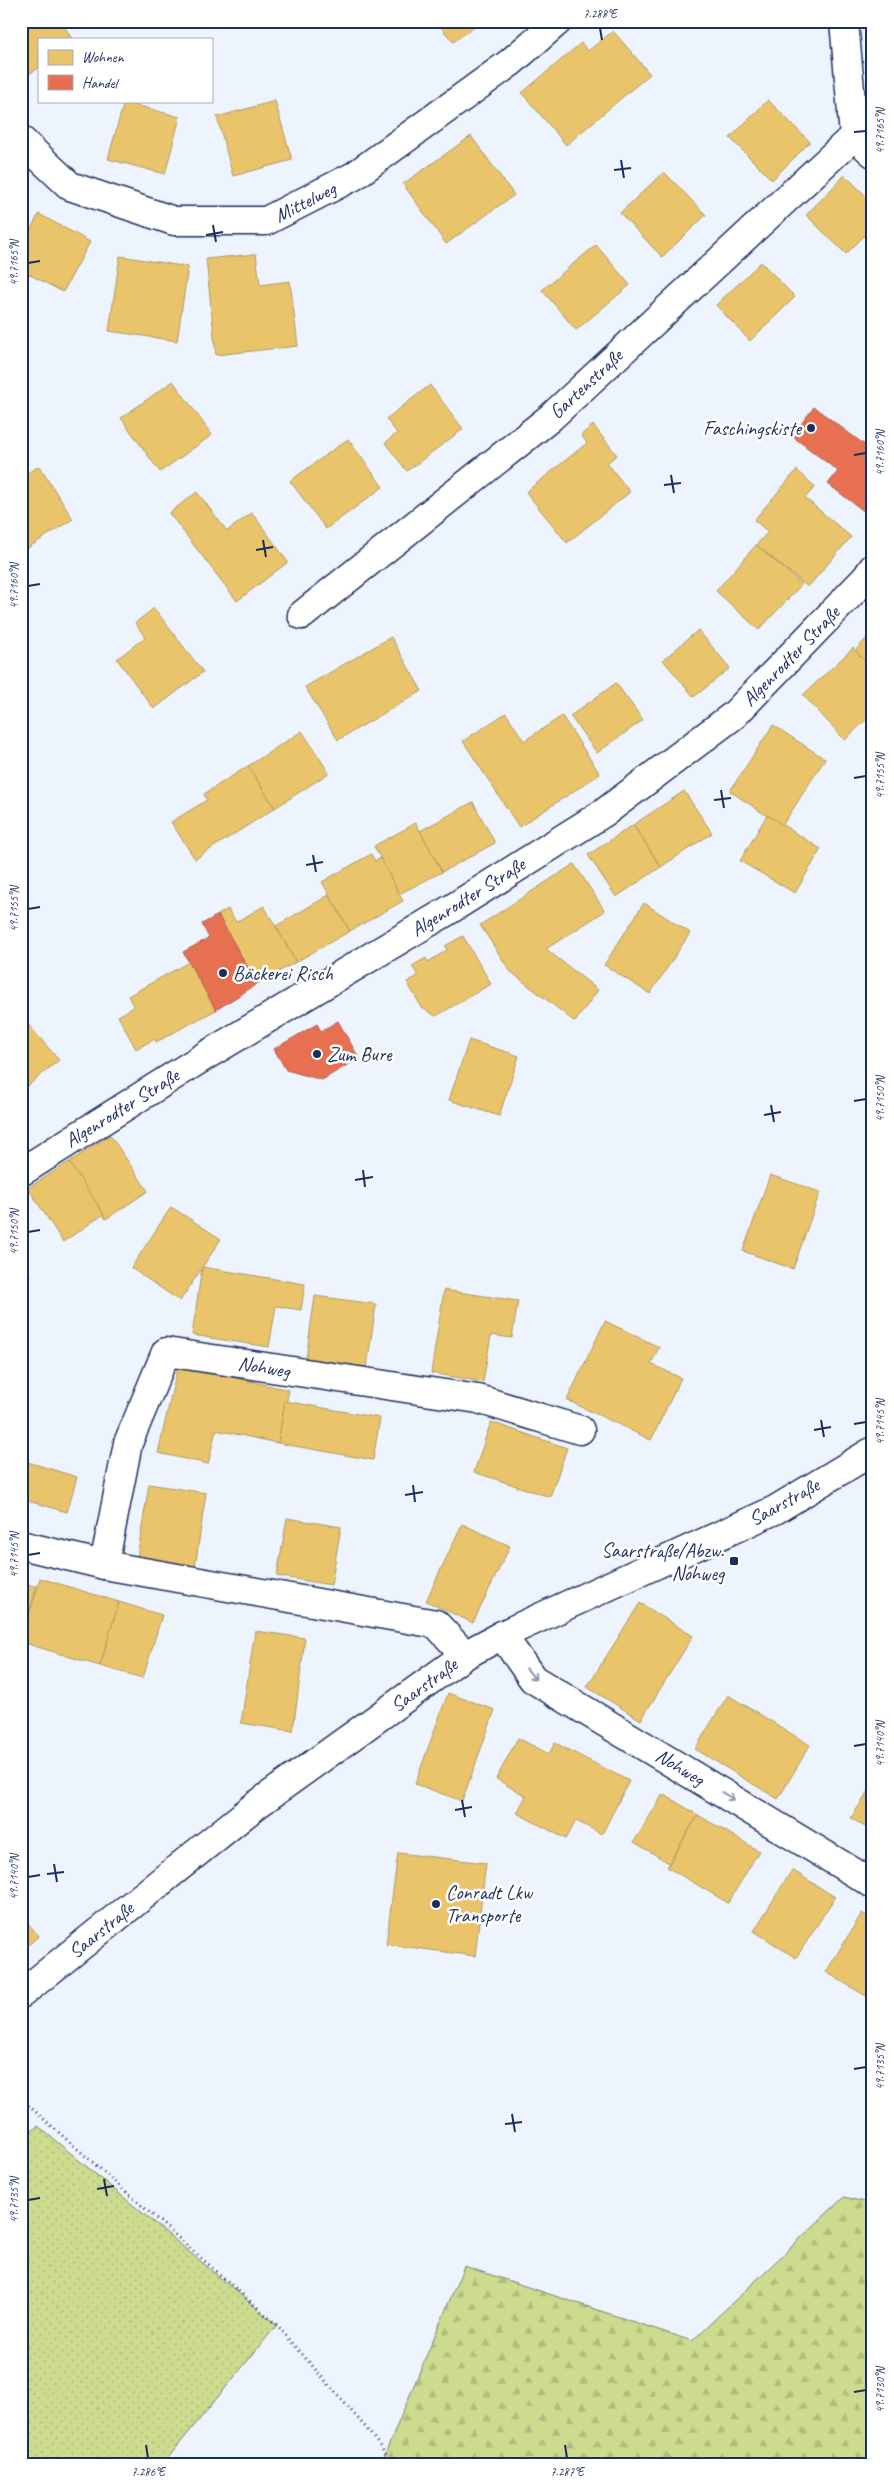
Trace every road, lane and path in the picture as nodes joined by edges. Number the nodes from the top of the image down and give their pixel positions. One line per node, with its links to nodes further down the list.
1 (558, 21): 3 (street, Mittelweg)
2 (844, 21): 4 (street)
3 (21, 140)
4 (863, 145): 6 (street, Gartenstraße)
5 (873, 568): 7 (street, Algenrodter Straße)
6 (302, 615)
7 (21, 1172)
8 (580, 1430): 11 (street, Nohweg)
9 (873, 1451): 12 (street, Saarstraße)
10 (21, 1545): 11 (street)
11 (104, 1565): 13 (street)
12 (502, 1635): 13 (street, Saarstraße); 14 (street, Nohweg, one-way to 14)
13 (465, 1655): 15 (street, Saarstraße)
14 (873, 1884)
15 (21, 1994)
16 (21, 2099): 17 (path)
17 (393, 2464)

